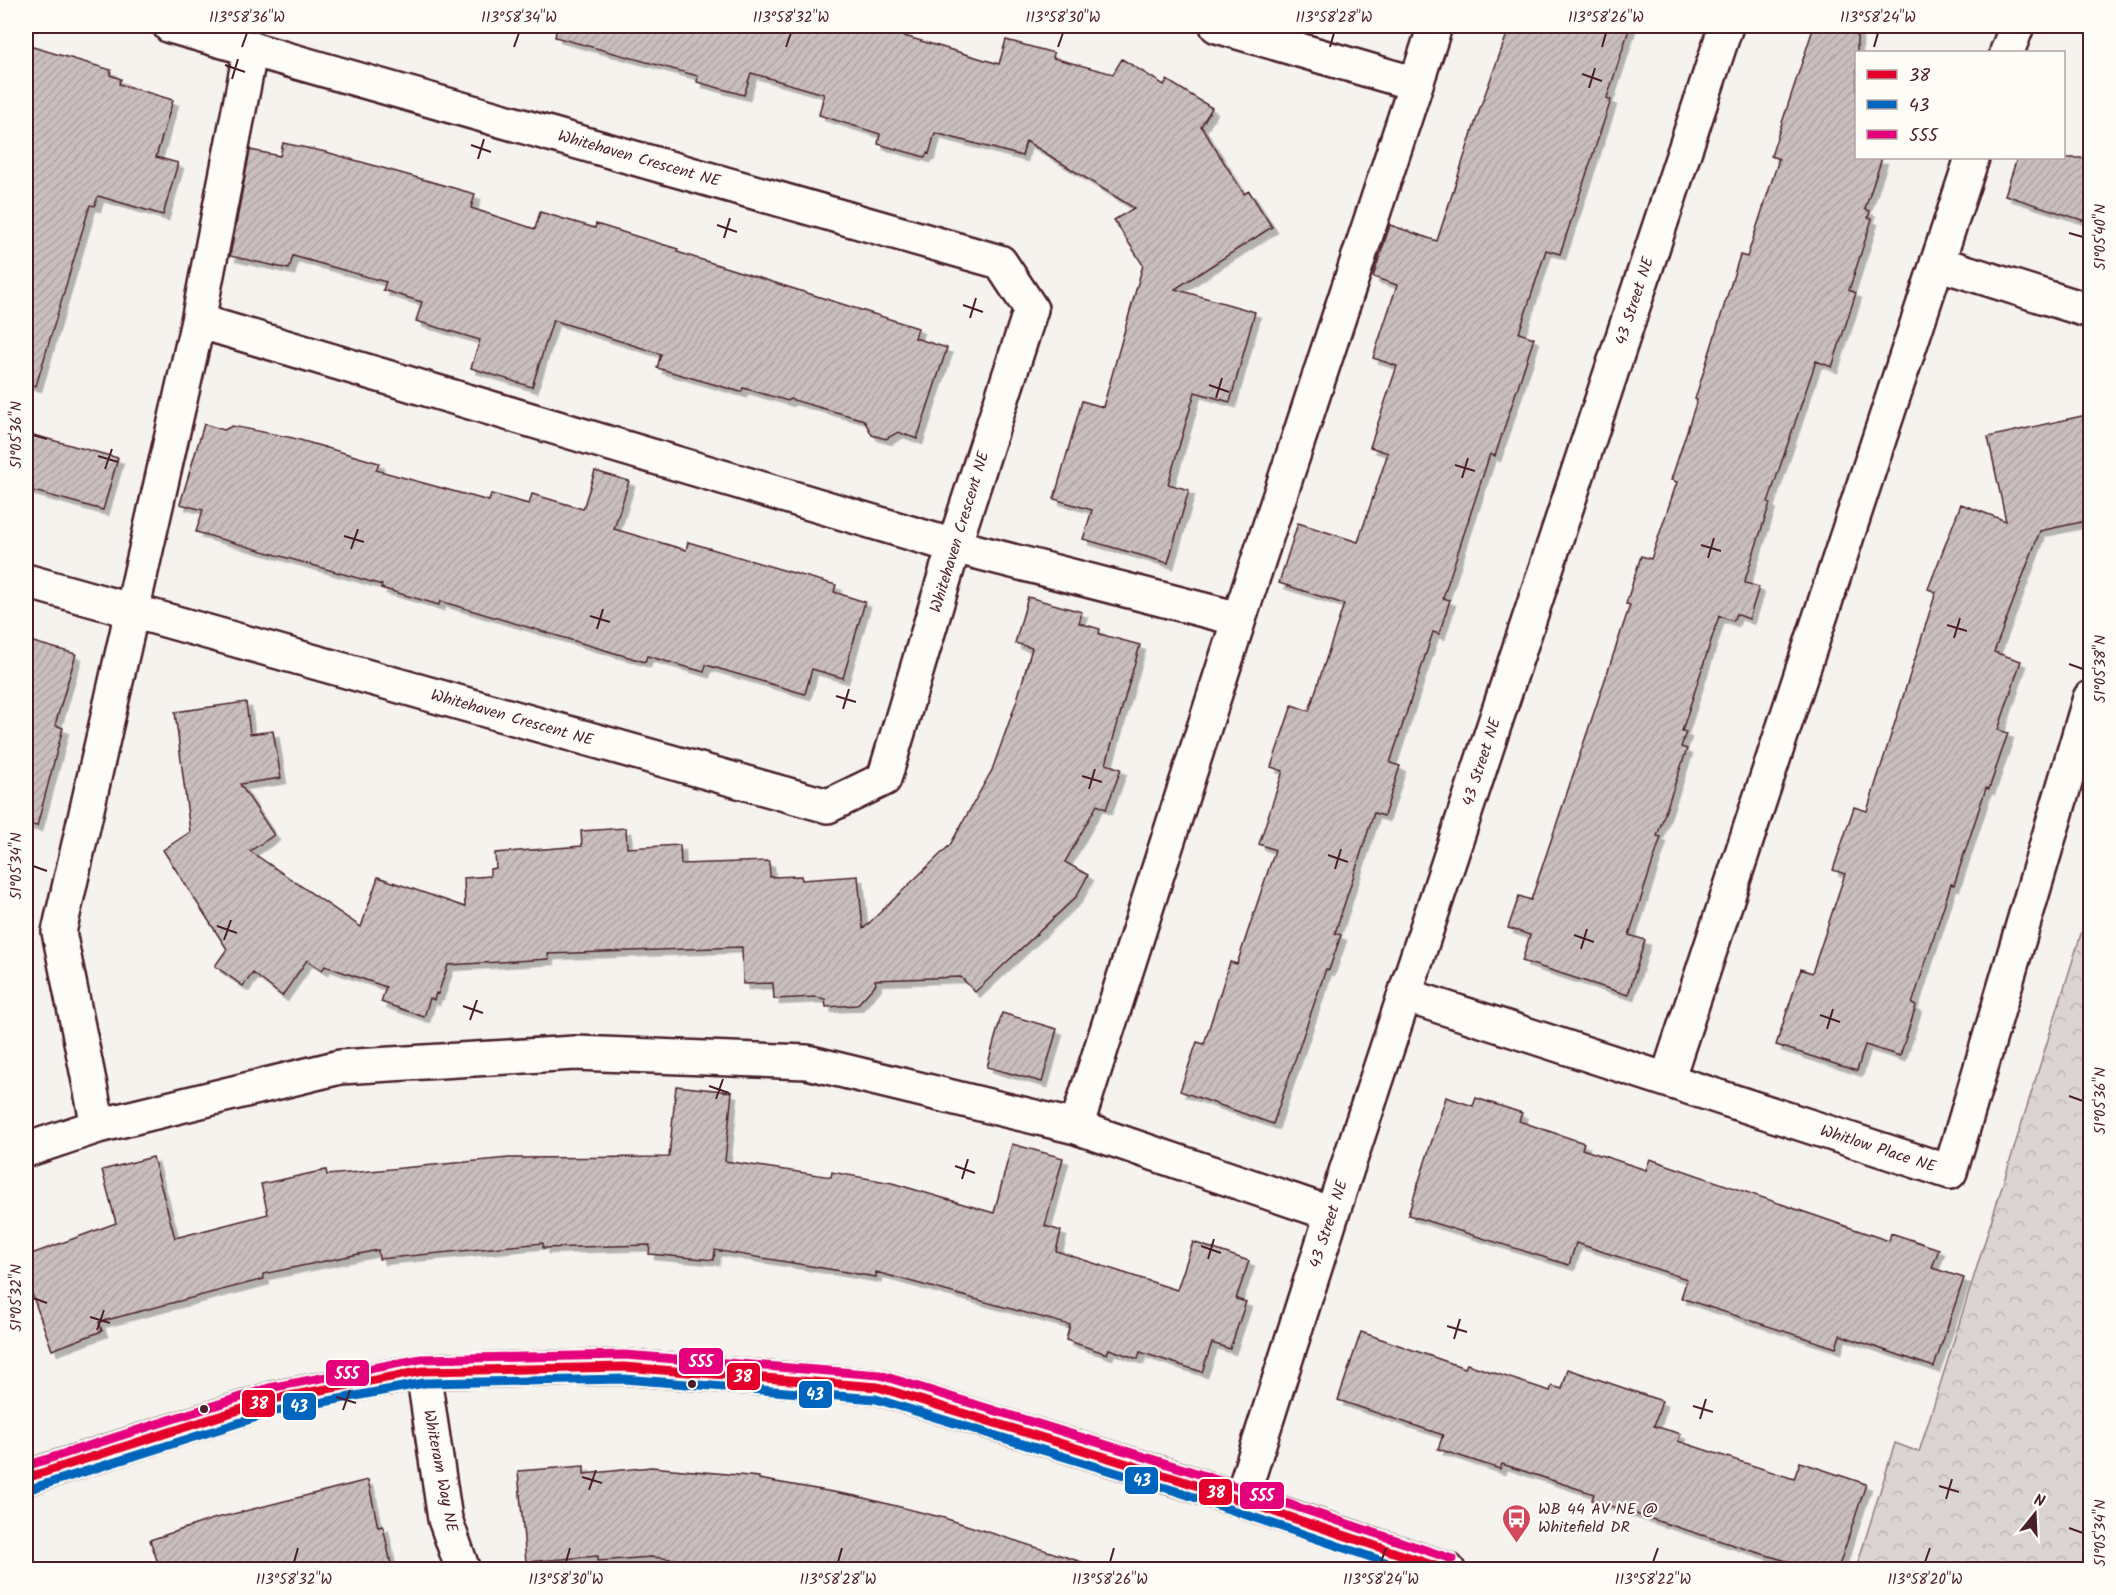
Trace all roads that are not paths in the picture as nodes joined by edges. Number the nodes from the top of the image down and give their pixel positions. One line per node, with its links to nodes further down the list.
1 (170, 26): 6 (street, Whitehaven Crescent NE)
2 (1217, 26): 8 (street)
3 (1436, 26): 8 (street)
4 (1726, 26): 18 (street, 43 Street NE)
5 (2017, 26): 7 (street)
6 (251, 48): 12 (street); 13 (street, Whitehaven Crescent NE)
7 (2007, 51)
8 (1416, 84): 16 (street)
9 (1972, 159): 10 (street)
10 (1937, 263): 11 (street); 19 (street)
11 (2091, 311)
12 (198, 321): 13 (street); 15 (street)
13 (954, 546): 15 (street, Whitehaven Crescent NE); 16 (street)
14 (26, 581): 15 (street, Whitehaven Crescent NE)
15 (133, 612): 20 (street)
16 (1239, 619): 21 (street)
17 (2091, 699): 19 (street, Whitlow Place NE)
18 (1405, 995): 19 (street, Whitlow Place NE); 23 (street, 43 Street NE)
19 (1667, 1080)
20 (98, 1126): 21 (street); 22 (street)
21 (1076, 1127): 23 (street)
22 (26, 1150)
23 (1332, 1214): 26 (street, 43 Street NE)
24 (423, 1371): 25 (street); 26 (street); 27 (street, Whiteram Way NE)
25 (26, 1478)
26 (1241, 1500): 28 (street)
27 (463, 1569)
28 (1448, 1569)

